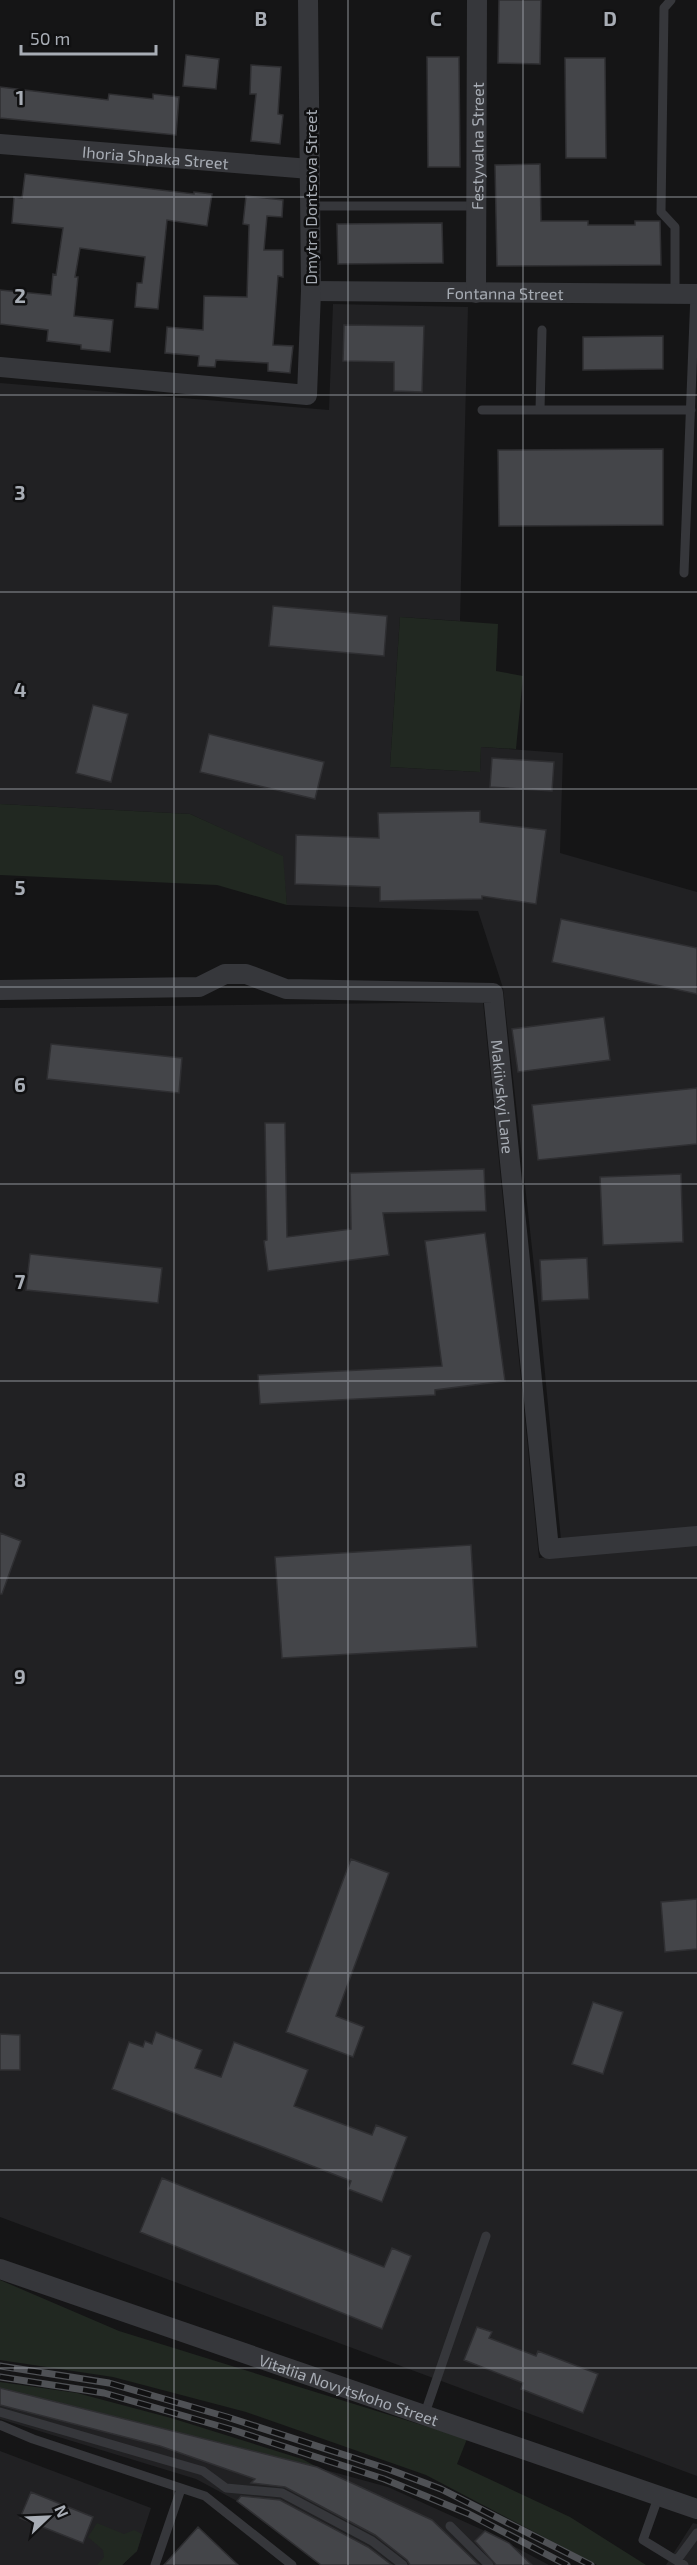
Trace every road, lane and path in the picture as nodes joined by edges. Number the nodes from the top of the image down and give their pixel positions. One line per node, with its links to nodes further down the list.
1 (308, 0): 5 (street, Dmytra Dontsova Street)
2 (477, 0): 7 (street, Festyvalna Street)
3 (671, 0): 10 (lane)
4 (0, 144): 5 (street, Ihoria Shpaka Street)
5 (310, 169): 6 (street, Dmytra Dontsova Street)
6 (310, 206): 7 (lane); 8 (street, Dmytra Dontsova Street)
7 (476, 206): 9 (street, Festyvalna Street)
8 (311, 291): 9 (street, Fontanna Street); 12 (street, Dmytra Dontsova Street)
9 (476, 293): 10 (street, Fontanna Street)
10 (689, 294): 15 (lane)
11 (542, 330): 14 (lane)
12 (0, 367)
13 (482, 410): 14 (lane)
14 (540, 410): 15 (lane)
15 (691, 410): 16 (lane)
16 (684, 573)
17 (0, 990): 18 (street, Makiivskyi Lane)
18 (697, 1536)
19 (486, 2236): 22 (lane)
20 (0, 2269): 22 (street, Vitaliia Novytskoho Street)
21 (0, 2412): 32 (lane)
22 (424, 2416): 25 (street, Vitaliia Novytskoho Street)
23 (0, 2425): 24 (lane)
24 (181, 2489): 30 (lane); 31 (lane)
25 (659, 2495): 26 (street, Vitaliia Novytskoho Street); 29 (lane)
26 (697, 2509)
27 (450, 2526): 33 (lane)
28 (697, 2532): 29 (lane)
29 (680, 2562)
30 (155, 2565)
31 (292, 2565)
32 (403, 2565)
33 (489, 2565)

